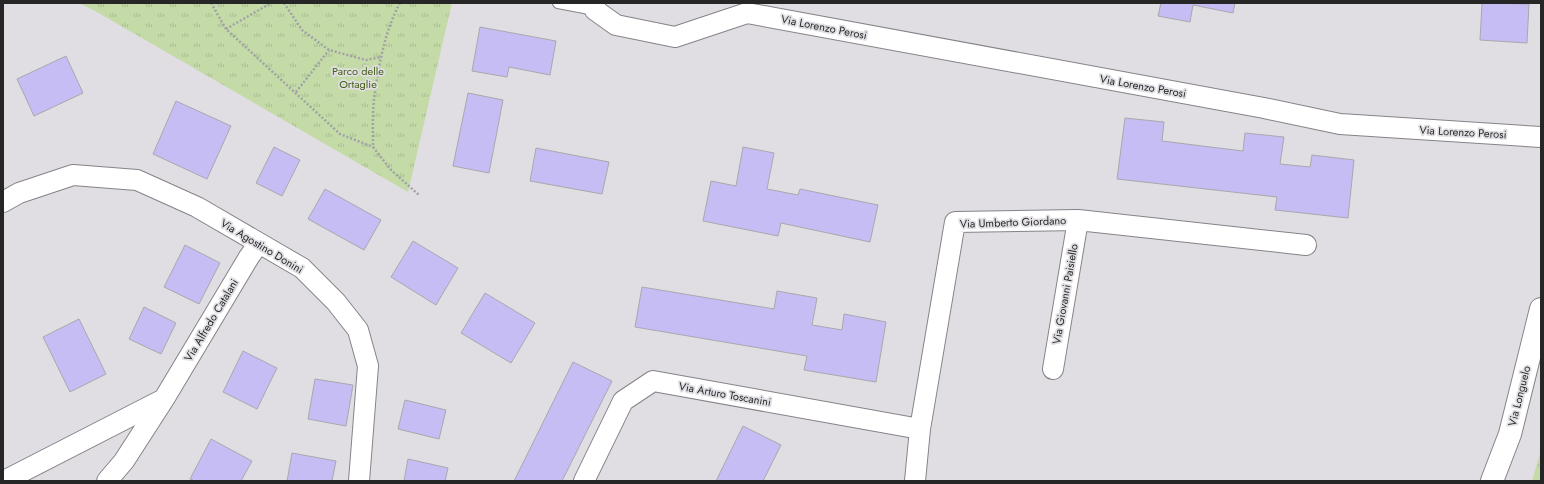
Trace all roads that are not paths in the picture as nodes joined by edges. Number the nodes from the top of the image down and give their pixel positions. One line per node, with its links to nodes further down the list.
1 (558, 3): 2 (lane)
2 (595, 7): 3 (street, Via Lorenzo Perosi)
3 (742, 8): 4 (street, Via Lorenzo Perosi)
4 (1541, 137)
5 (3, 202): 7 (street, Via Agostino Donini)
6 (1078, 220): 8 (street, Via Umberto Giordano); 10 (street, Via Giovanni Paisiello); 12 (street, Via Umberto Giordano)
7 (259, 243): 11 (street, Via Alfredo Catalani); 15 (street, Via Agostino Donini)
8 (1306, 245)
9 (1541, 309): 18 (street, Via Longuelo)
10 (1053, 369)
11 (164, 399): 13 (street); 14 (street, Via Alfredo Catalani)
12 (920, 429): 16 (street, Via Arturo Toscanini); 17 (street, Via Umberto Giordano)
13 (4, 481)
14 (107, 481)
15 (359, 481)
16 (584, 481)
17 (915, 481)
18 (1492, 481)

